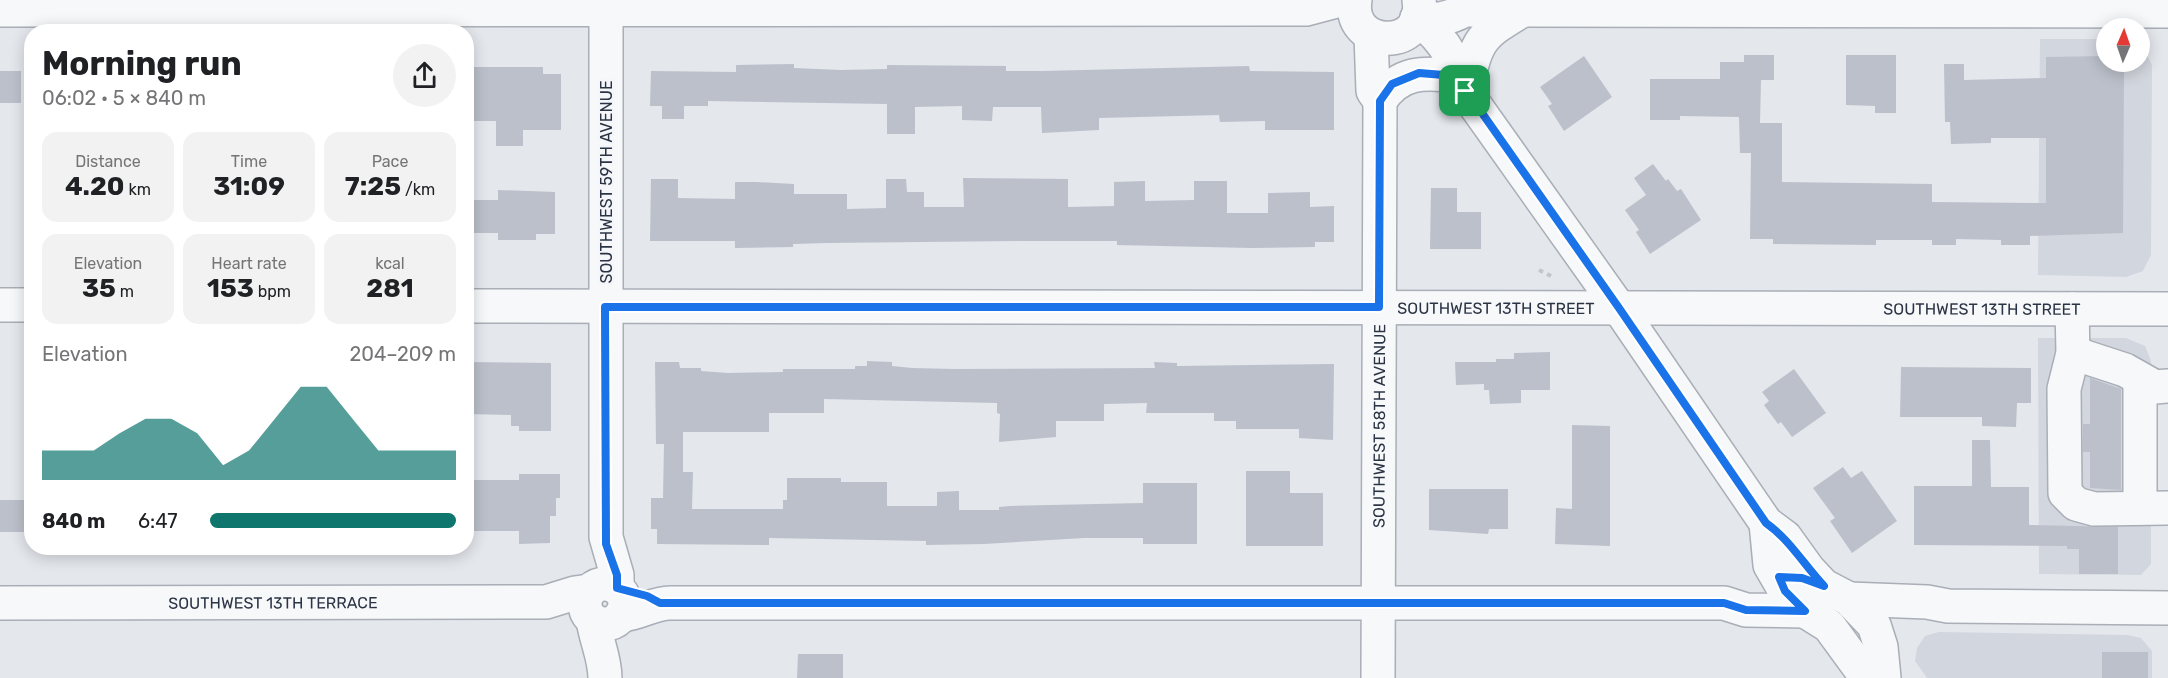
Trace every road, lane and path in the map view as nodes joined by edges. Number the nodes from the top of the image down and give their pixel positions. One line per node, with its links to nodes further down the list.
1 (606, 4): 2 (street); 4 (street); 13 (street, SOUTHWEST 59TH AVENUE)
2 (1311, 4): 7 (street)
3 (1423, 6): 5 (street); 7 (street); 8 (street)
4 (0, 10)
5 (1523, 10): 6 (street); 8 (street)
6 (2168, 11)
7 (1362, 19): 8 (street); 9 (street, SOUTHWEST 58TH AVENUE)
8 (1461, 84): 9 (street); 15 (street)
9 (1380, 101): 14 (street, SOUTHWEST 58TH AVENUE)
10 (0, 305): 11 (street)
11 (24, 305)
12 (474, 306): 13 (street, SOUTHWEST 13TH STREET)
13 (605, 307): 14 (street, SOUTHWEST 13TH STREET); 26 (street, SOUTHWEST 59TH AVENUE)
14 (1379, 307): 15 (street, SOUTHWEST 13TH STREET); 27 (street, SOUTHWEST 58TH AVENUE)
15 (1619, 308): 16 (street, SOUTHWEST 13TH STREET); 21 (street)
16 (2072, 309): 17 (street, SOUTHWEST 13TH STREET); 18 (street)
17 (2168, 309)
18 (2073, 353): 19 (street); 20 (street)
19 (2154, 383): 20 (street)
20 (2154, 508)
21 (1766, 523): 22 (street); 23 (street)
22 (1779, 577): 23 (street, SOUTHWEST 13TH TERRACE); 25 (street, SOUTHWEST 13TH TERRACE); 30 (street)
23 (1837, 592): 28 (street, SOUTHWEST 13TH TERRACE); 31 (street)
24 (0, 603): 26 (street, SOUTHWEST 13TH TERRACE)
25 (1724, 603): 27 (street, SOUTHWEST 13TH TERRACE); 30 (street, SOUTHWEST 13TH TERRACE)
26 (605, 604): 27 (street, SOUTHWEST 13TH TERRACE); 32 (street, SOUTHWEST 59TH AVENUE)
27 (1378, 605): 33 (street, SOUTHWEST 58TH AVENUE)
28 (1948, 606): 29 (street, SOUTHWEST 13TH TERRACE); 31 (street, SOUTHWEST 13TH TERRACE)
29 (2168, 608)
30 (1817, 618): 31 (street, SOUTHWEST 13TH TERRACE); 34 (street)
31 (1878, 636): 35 (street)
32 (605, 670)
33 (1378, 678)
34 (1867, 678)
35 (1884, 678)

